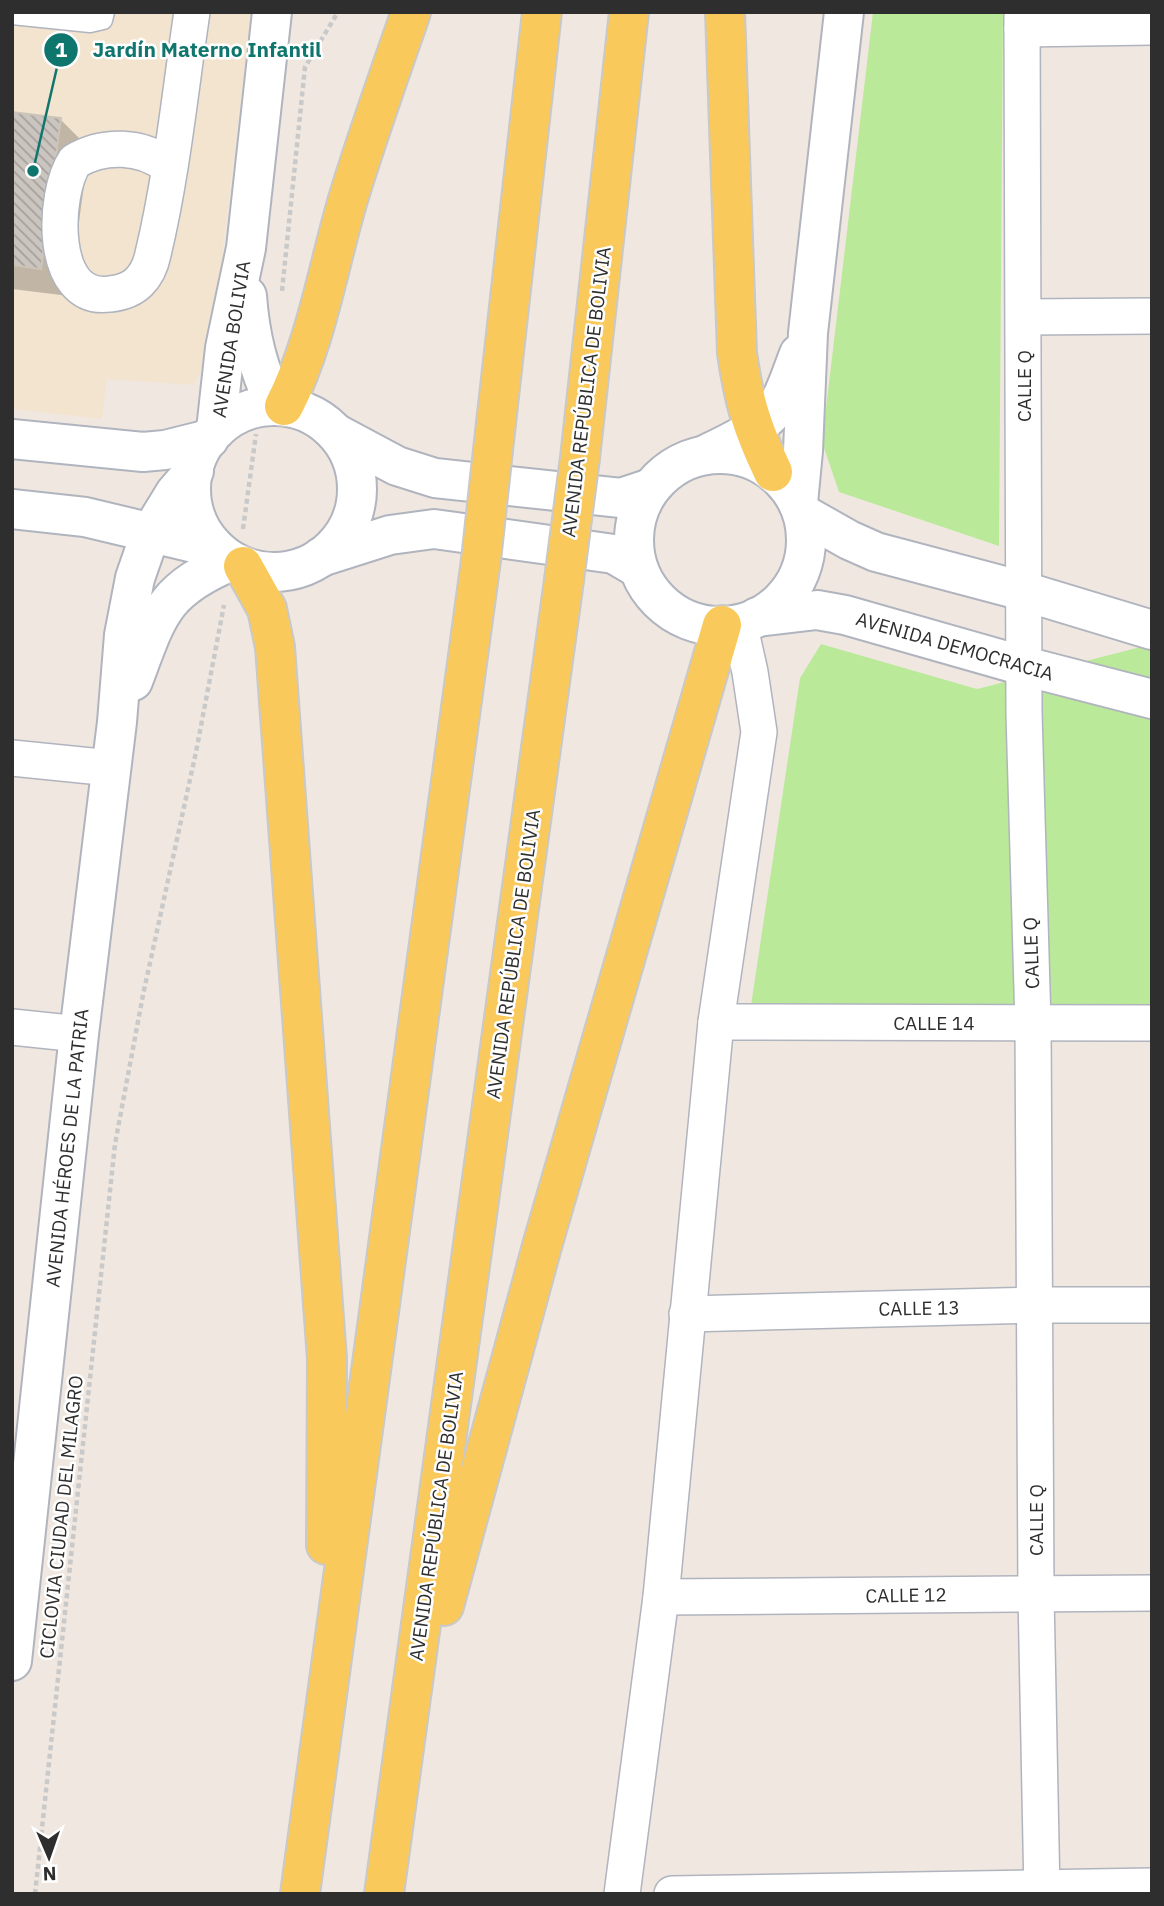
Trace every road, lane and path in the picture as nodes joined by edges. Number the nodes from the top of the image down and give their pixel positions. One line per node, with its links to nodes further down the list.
1 (105, 12): 9 (lane)
2 (192, 12): 12 (street)
3 (272, 12): 13 (main road, AVENIDA BOLIVIA)
4 (411, 12): 17 (main road)
5 (542, 12): 54 (main road, bridge)
6 (629, 12): 55 (main road, AVENIDA REPÚBLICA DE BOLIVIA, bridge)
7 (725, 12): 18 (main road)
8 (844, 12): 16 (main road)
9 (12, 15)
10 (1022, 21): 11 (street); 15 (street, CALLE Q)
11 (1152, 27)
12 (169, 166)
13 (246, 248): 17 (main road, AVENIDA BOLIVIA); 21 (main road, AVENIDA BOLIVIA)
14 (1152, 316): 15 (street)
15 (1024, 317): 31 (street, CALLE Q)
16 (808, 333): 18 (main road); 25 (main road)
17 (280, 406): 19 (main road); 21 (main road)
18 (753, 429): 22 (main road); 23 (main road)
19 (339, 435): 24 (main road); 28 (main road)
20 (12, 439): 21 (main road)
21 (206, 447): 27 (main road, AVENIDA HÉROES DE LA PATRIA); 29 (main road)
22 (705, 455): 23 (main road); 24 (main road)
23 (773, 472): 25 (main road)
24 (651, 488): 30 (main road)
25 (800, 508): 31 (main road); 34 (main road)
26 (12, 509): 27 (main road)
27 (151, 532): 29 (main road); 38 (main road, AVENIDA HÉROES DE LA PATRIA)
28 (320, 557): 29 (main road); 30 (main road)
29 (230, 558): 38 (main road); 54 (main road)
30 (638, 568): 34 (main road)
31 (1023, 591): 33 (main road); 36 (street, CALLE Q)
32 (1152, 612): 33 (street)
33 (1115, 621): 35 (main road)
34 (739, 622): 36 (main road, AVENIDA DEMOCRACIA); 41 (street); 55 (main road)
35 (1152, 631)
36 (1024, 666): 37 (main road, AVENIDA DEMOCRACIA); 43 (street, CALLE Q)
37 (1152, 699)
38 (117, 722): 40 (main road, AVENIDA HÉROES DE LA PATRIA)
39 (12, 758): 40 (street)
40 (111, 768): 45 (main road, AVENIDA HÉROES DE LA PATRIA)
41 (716, 1022): 43 (street, CALLE 14); 49 (street)
42 (1152, 1023): 43 (street, CALLE 14)
43 (1033, 1024): 47 (street, CALLE Q)
44 (12, 1027): 45 (street)
45 (79, 1034): 53 (main road, AVENIDA HÉROES DE LA PATRIA)
46 (115, 1144): 58 (path, CICLOVIA CIUDAD DEL MILAGRO)
47 (1034, 1305): 48 (street, CALLE 13); 49 (street, CALLE 13); 51 (street, CALLE Q)
48 (1152, 1306)
49 (687, 1314): 52 (street)
50 (1152, 1593): 51 (street, CALLE 12)
51 (1036, 1594): 52 (street, CALLE 12); 57 (street, CALLE Q)
52 (661, 1597): 61 (street)
53 (12, 1661)
54 (325, 1701): 59 (main road)
55 (403, 1757): 60 (main road, AVENIDA REPÚBLICA DE BOLIVIA)
56 (1152, 1886): 57 (street)
57 (1042, 1890): 62 (street)
58 (35, 1894)
59 (300, 1894)
60 (384, 1894)
61 (622, 1894)
62 (672, 1894)

